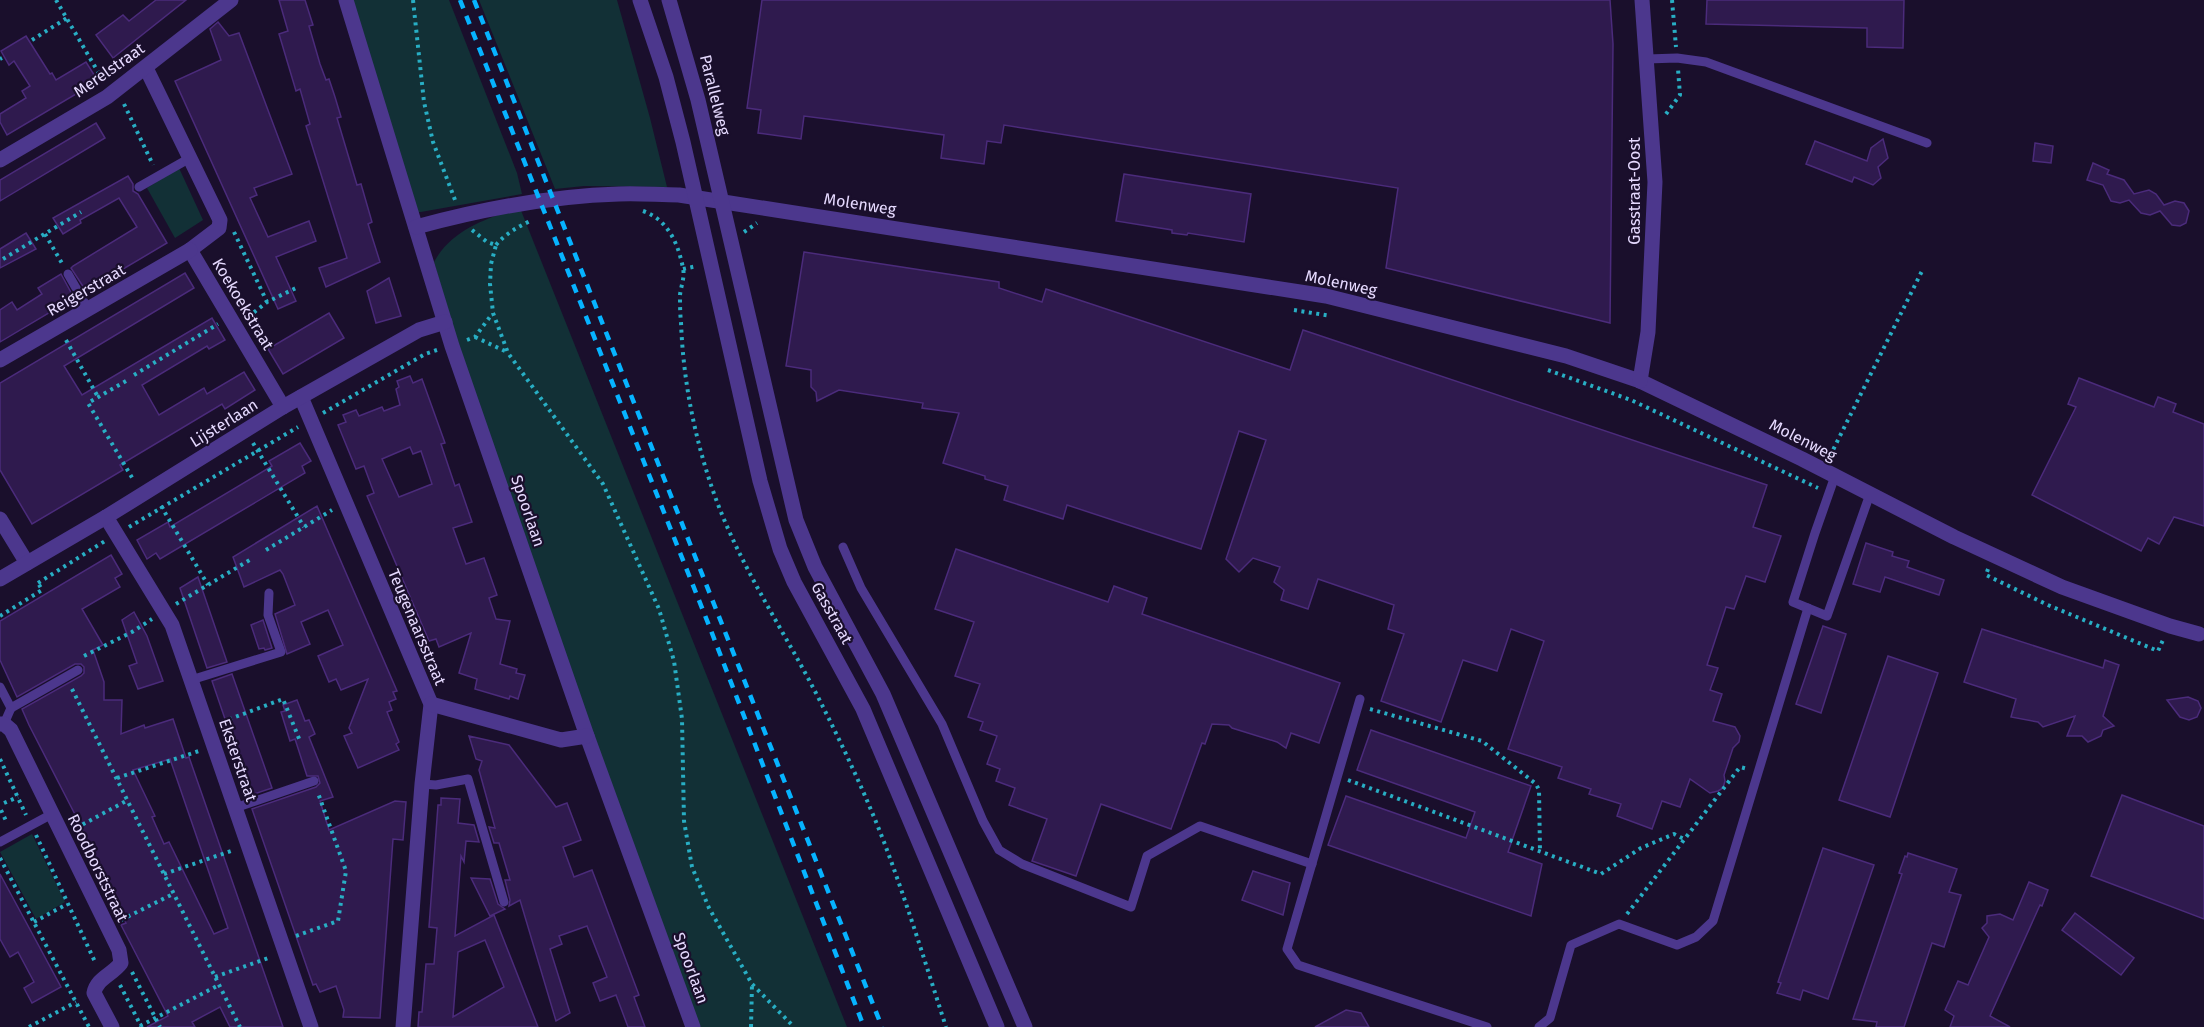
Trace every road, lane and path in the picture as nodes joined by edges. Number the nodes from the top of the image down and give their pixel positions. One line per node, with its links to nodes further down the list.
1 (56, 0): 8 (path)
2 (231, 0): 11 (street, Merelstraat)
3 (346, 0): 26 (street, Spoorlaan)
4 (413, 0): 22 (path)
5 (640, 0): 18 (street)
6 (669, 0): 19 (street, Parallelweg)
7 (1642, 0): 10 (street, Gasstraat-Oost)
8 (67, 18): 9 (path); 12 (path)
9 (32, 40)
10 (1647, 59): 13 (lane); 50 (street, Gasstraat-Oost)
11 (146, 68): 12 (street, Merelstraat); 14 (street)
12 (117, 89): 15 (street, Merelstraat); 16 (path)
13 (1927, 143)
14 (190, 158): 16 (lane); 25 (street)
15 (0, 159)
16 (159, 176): 17 (lane)
17 (139, 187)
18 (695, 197): 19 (street, Molenweg); 22 (street, Molenweg); 141 (street, Gasstraat)
19 (722, 200): 50 (street, Molenweg); 142 (street, Gasstraat)
20 (632, 210): 140 (path)
21 (81, 212): 27 (path)
22 (461, 215): 26 (street, Molenweg); 29 (path)
23 (539, 218): 29 (path)
24 (759, 221): 28 (path)
25 (219, 228): 30 (street, Koekoekstraat); 35 (path, Koekoekstraat)
26 (416, 228): 41 (street, Spoorlaan)
27 (45, 234): 31 (path); 33 (path)
28 (741, 241)
29 (496, 245): 38 (path)
30 (190, 250): 36 (street, Reigerstraat); 40 (street, Koekoekstraat)
31 (3, 259)
32 (1923, 269): 57 (path)
33 (68, 274): 36 (lane)
34 (296, 288): 35 (path)
35 (267, 302): 40 (path)
36 (88, 309): 42 (street, Reigerstraat)
37 (1290, 309): 39 (path)
38 (493, 313): 43 (path); 45 (path)
39 (1336, 317)
40 (232, 322): 48 (path); 53 (street, Koekoekstraat)
41 (445, 322): 44 (street, Spoorlaan); 52 (street, Lijsterlaan)
42 (58, 326): 46 (street, Reigerstraat); 51 (path)
43 (476, 337): 44 (path); 45 (path)
44 (452, 346): 54 (path); 91 (street, Spoorlaan)
45 (508, 352): 124 (path)
46 (0, 360)
47 (1539, 368): 59 (path)
48 (134, 375)
49 (126, 381): 51 (path)
50 (1640, 381): 57 (street, Molenweg)
51 (98, 397): 58 (path)
52 (301, 397): 53 (street, Lijsterlaan); 54 (street, Teugenaarsstraat)
53 (283, 407): 55 (street, Lijsterlaan)
54 (310, 421): 56 (path); 61 (street, Teugenaarsstraat)
55 (245, 431): 56 (path); 58 (street, Lijsterlaan)
56 (257, 450): 62 (path); 65 (path)
57 (1829, 473): 59 (lane); 60 (street, Molenweg)
58 (146, 492): 62 (path); 63 (street, Lijsterlaan)
59 (1830, 494): 76 (lane)
60 (1870, 494): 76 (lane); 79 (street, Molenweg)
61 (345, 502): 65 (path); 87 (street, Teugenaarsstraat)
62 (161, 508): 66 (path); 74 (path)
63 (106, 517): 66 (street, Eksterstraat); 70 (street, Lijsterlaan)
64 (0, 519): 70 (street)
65 (304, 527): 68 (path)
66 (116, 534): 73 (path); 77 (street, Eksterstraat)
67 (843, 546): 113 (lane)
68 (266, 550)
69 (253, 558): 74 (path)
70 (27, 563): 72 (street, Lijsterlaan); 73 (path)
71 (1979, 563): 79 (path)
72 (0, 579)
73 (38, 583): 78 (path)
74 (208, 585): 77 (path)
75 (269, 593): 84 (lane)
76 (1808, 608): 95 (lane)
77 (164, 612): 81 (path); 84 (street, Eksterstraat)
78 (0, 616)
79 (2170, 626): 80 (street, Molenweg)
80 (2201, 635)
81 (84, 656)
82 (78, 670): 83 (lane)
83 (66, 677): 88 (lane); 97 (path)
84 (191, 680): 90 (street, Eksterstraat)
85 (0, 687): 88 (lane)
86 (1359, 702): 96 (lane); 111 (path)
87 (431, 704): 91 (street); 99 (street, Teugenaarsstraat)
88 (11, 708): 89 (lane)
89 (2, 724): 105 (street, Roodborststraat)
90 (207, 727): 92 (path); 93 (street, Eksterstraat)
91 (587, 736): 137 (street, Spoorlaan)
92 (300, 741)
93 (214, 746): 97 (path); 103 (street, Eksterstraat)
94 (0, 760): 100 (path)
95 (1758, 772): 108 (path); 119 (lane)
96 (1337, 777): 111 (path); 113 (lane)
97 (117, 778): 101 (path)
98 (314, 781): 103 (lane); 121 (path)
99 (422, 784): 116 (lane); 136 (street, Teugenaarsstraat)
100 (18, 797): 102 (path); 106 (path)
101 (128, 800): 107 (path); 114 (path)
102 (2, 802): 104 (path)
103 (236, 808): 110 (street, Eksterstraat)
104 (0, 811)
105 (52, 814): 106 (lane); 107 (street, Roodborststraat)
106 (31, 825): 109 (lane); 117 (path)
107 (62, 835): 120 (street, Roodborststraat)
108 (1684, 839): 111 (path); 119 (path)
109 (0, 842)
110 (248, 845): 114 (path); 121 (street, Eksterstraat)
111 (1540, 852)
112 (0, 858): 118 (path)
113 (1312, 864): 143 (lane)
114 (164, 874): 115 (path)
115 (173, 894): 120 (path); 123 (path)
116 (504, 902)
117 (68, 904): 118 (path); 122 (path)
118 (34, 922): 127 (path)
119 (1619, 924): 144 (lane)
120 (107, 927): 122 (street, Roodborststraat)
121 (283, 947): 123 (path); 135 (street, Eksterstraat)
122 (112, 971): 126 (street); 128 (path); 129 (path)
123 (215, 977): 125 (path)
124 (752, 984): 138 (path); 139 (path)
125 (219, 985): 128 (path); 134 (path)
126 (94, 993): 127 (path); 132 (street)
127 (76, 1002): 130 (path); 131 (path)
128 (156, 1018): 129 (path); 133 (path)
129 (141, 1026)
130 (29, 1027)
131 (89, 1027)
132 (112, 1027)
133 (160, 1027)
134 (240, 1027)
135 (311, 1027)
136 (403, 1027)
137 (693, 1027)
138 (751, 1027)
139 (794, 1027)
140 (946, 1027)
141 (997, 1027)
142 (1025, 1027)
143 (1487, 1027)
144 (1539, 1027)

